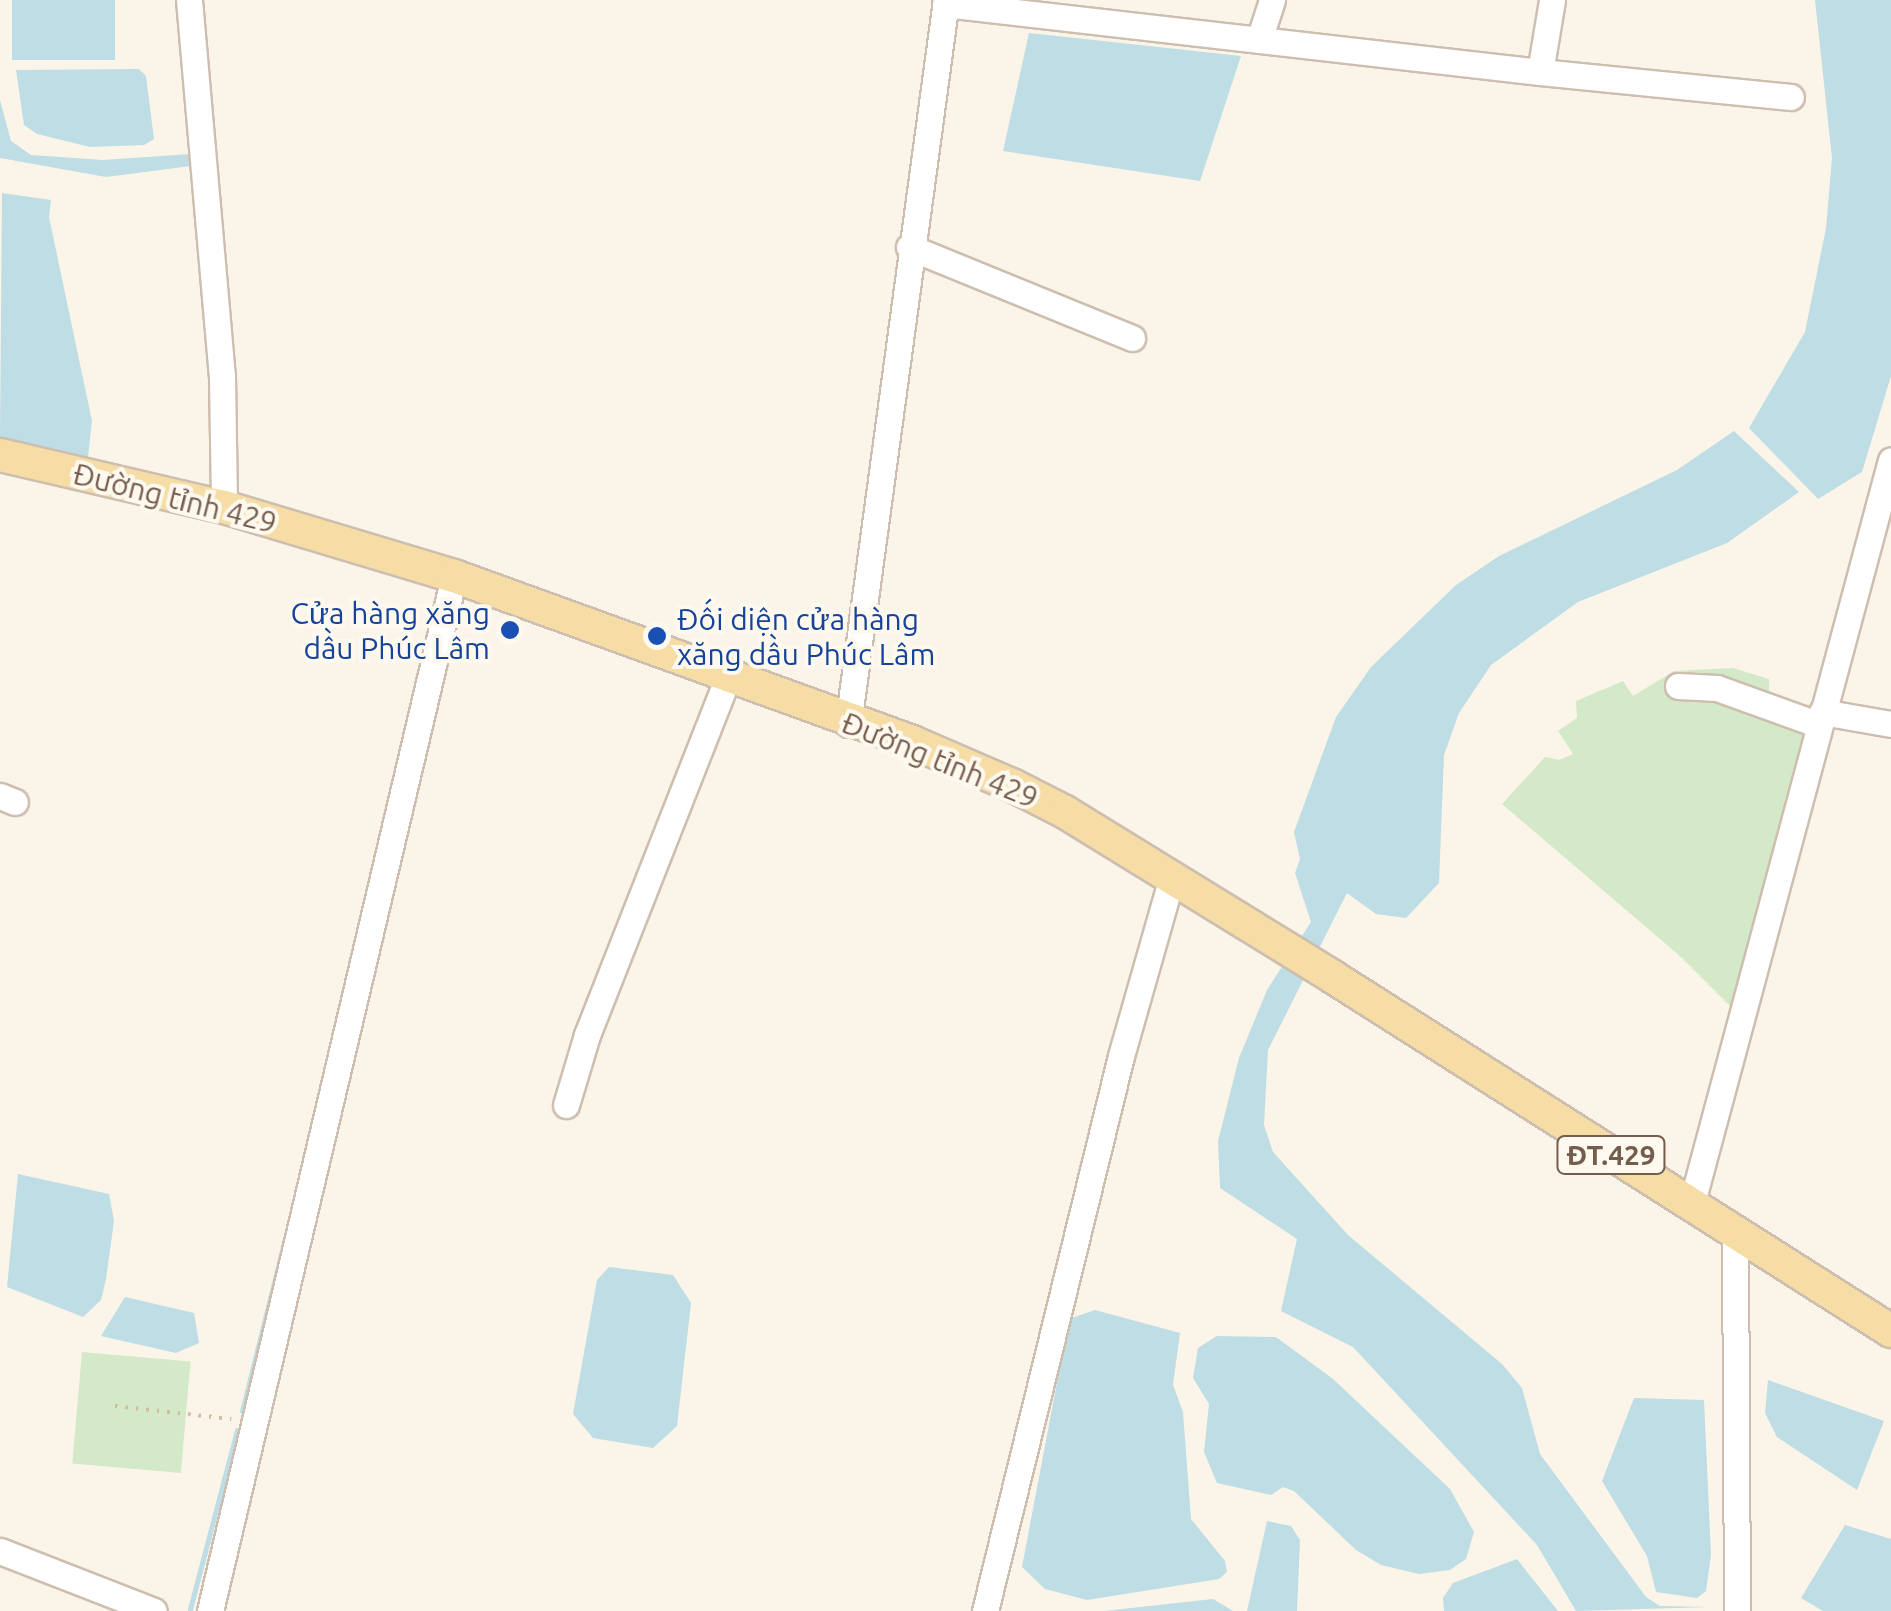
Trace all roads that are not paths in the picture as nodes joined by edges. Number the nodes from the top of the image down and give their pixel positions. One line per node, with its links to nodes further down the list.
1 (189, 0): 12 (street)
2 (1272, 0): 5 (street)
3 (1552, 0): 6 (street)
4 (946, 2): 5 (street); 8 (street)
5 (1259, 40): 6 (street)
6 (1540, 72): 7 (street)
7 (1791, 97)
8 (909, 248): 9 (street); 17 (street)
9 (1132, 338)
10 (0, 455): 12 (main road, Đường tỉnh 429 / ĐT.429)
11 (1891, 460): 16 (street)
12 (224, 507): 13 (main road, Đường tỉnh 429 / ĐT.429)
13 (454, 576): 14 (main road, Đường tỉnh 429 / ĐT.429); 26 (street)
14 (729, 675): 17 (main road, Đường tỉnh 429 / ĐT.429); 20 (street)
15 (1678, 686): 16 (street)
16 (1821, 719): 18 (street); 21 (street)
17 (848, 724): 19 (main road, Đường tỉnh 429 / ĐT.429)
18 (1891, 724)
19 (1171, 881): 21 (main road, Đường tỉnh 429 / ĐT.429); 27 (street)
20 (566, 1106)
21 (1690, 1206): 22 (main road, Đường tỉnh 429 / ĐT.429)
22 (1735, 1234): 23 (main road, Đường tỉnh 429 / ĐT.429); 28 (street)
23 (1891, 1331)
24 (0, 1551): 25 (street)
25 (154, 1611)
26 (210, 1611)
27 (985, 1611)
28 (1737, 1611)

